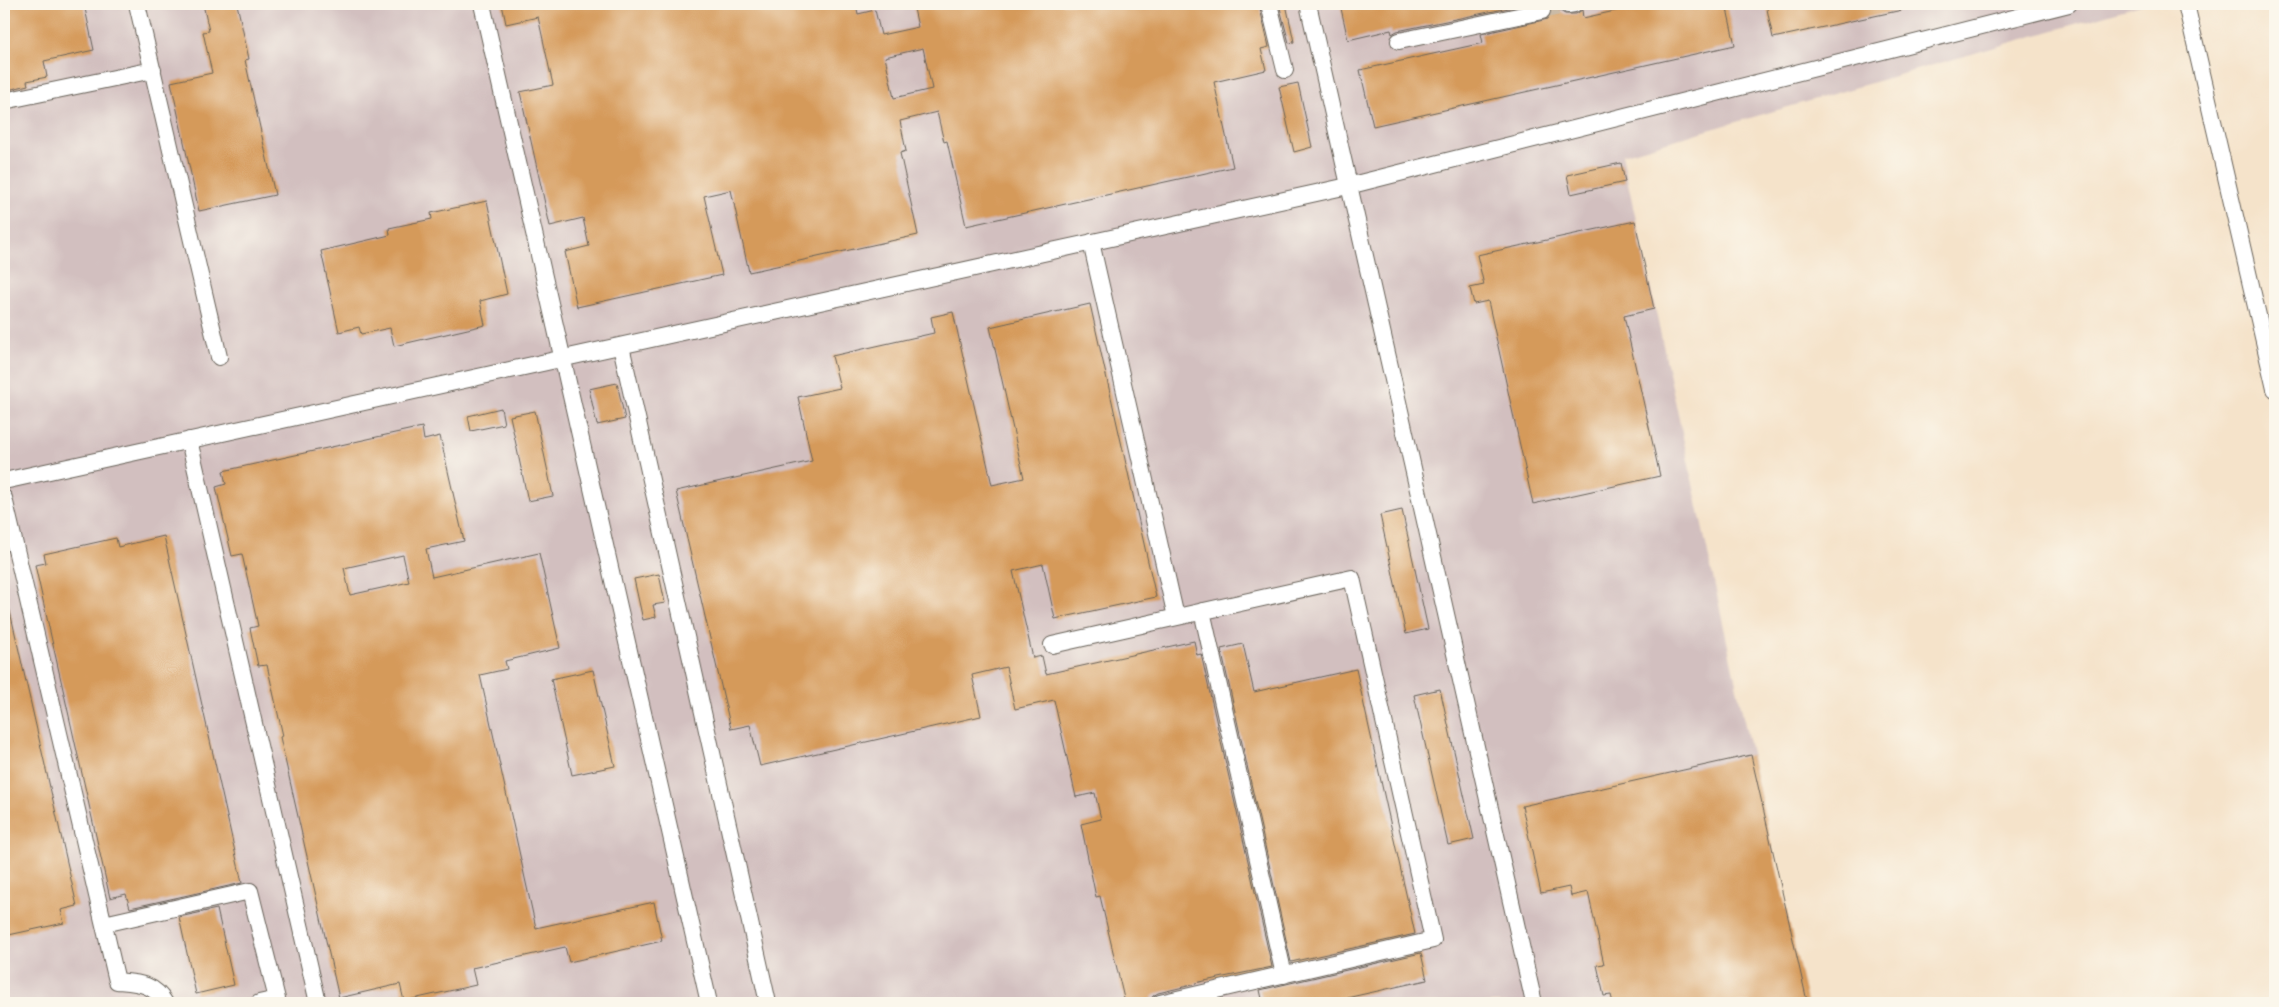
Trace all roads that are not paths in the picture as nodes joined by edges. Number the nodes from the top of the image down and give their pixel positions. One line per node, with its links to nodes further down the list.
1 (137, 4): 9 (lane)
2 (482, 4): 16 (lane)
3 (1270, 4): 10 (lane)
4 (1308, 4): 12 (lane)
5 (2069, 4): 12 (lane)
6 (2186, 4): 17 (lane)
7 (1542, 11): 8 (lane)
8 (1399, 42)
9 (152, 70): 11 (lane); 15 (lane)
10 (1285, 70)
11 (4, 101)
12 (1348, 186): 13 (lane); 32 (lane)
13 (1092, 242): 14 (lane); 22 (lane)
14 (621, 346): 16 (lane); 30 (lane)
15 (220, 357)
16 (562, 359): 18 (lane); 29 (lane)
17 (2275, 389)
18 (188, 440): 19 (lane); 28 (lane)
19 (4, 480)
20 (4, 498): 24 (lane)
21 (1202, 612): 22 (lane); 25 (lane); 25 (lane)
22 (1176, 617): 23 (lane)
23 (1052, 645)
24 (104, 924): 26 (lane); 27 (lane)
25 (1284, 975): 31 (lane)
26 (165, 1003)
27 (259, 1003)
28 (318, 1003)
29 (709, 1003)
30 (768, 1003)
31 (1160, 1003)
32 (1534, 1003)

